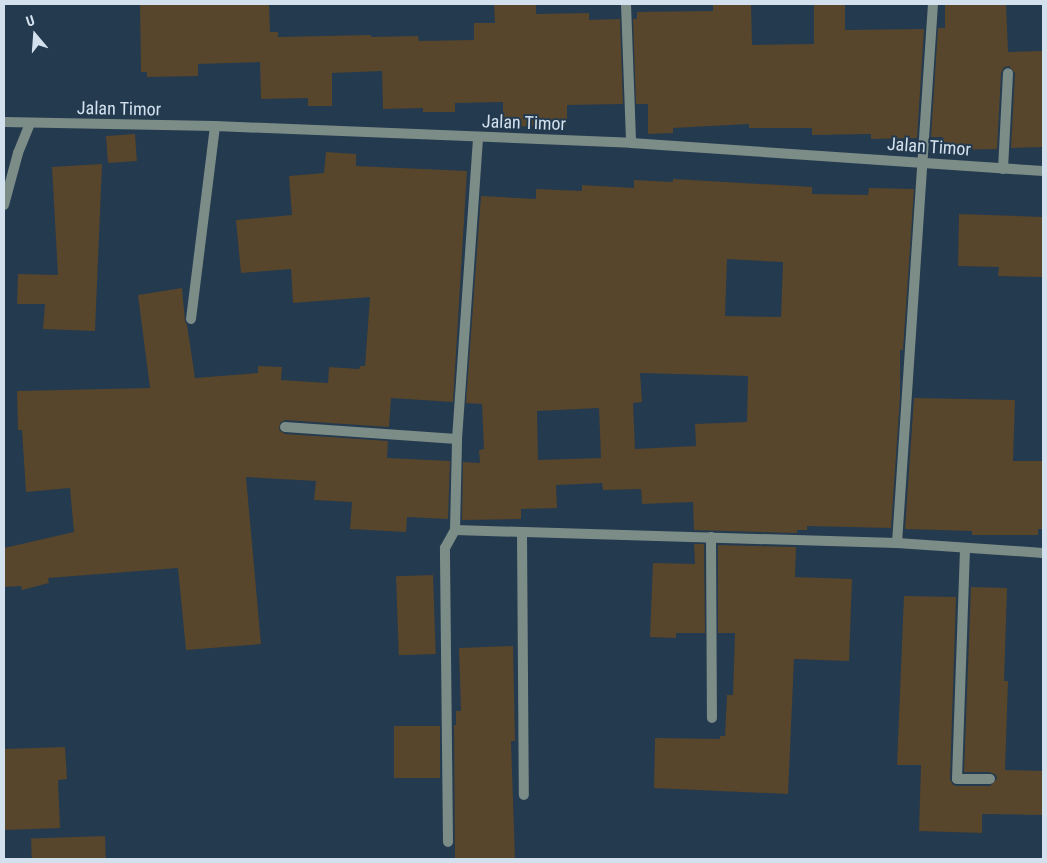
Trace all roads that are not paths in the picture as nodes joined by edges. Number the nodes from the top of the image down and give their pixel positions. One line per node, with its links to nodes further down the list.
1 (626, 4): 8 (street)
2 (933, 4): 9 (street)
3 (1008, 73): 10 (street)
4 (4, 122): 5 (street, Jalan Timor)
5 (30, 124): 6 (street, Jalan Timor); 12 (street)
6 (215, 126): 7 (street, Jalan Timor); 13 (street)
7 (478, 138): 8 (street, Jalan Timor); 15 (street)
8 (631, 143): 9 (street, Jalan Timor)
9 (924, 163): 10 (street, Jalan Timor); 19 (street)
10 (1003, 169): 11 (street, Jalan Timor)
11 (1043, 171)
12 (4, 205)
13 (191, 320)
14 (285, 427): 15 (street)
15 (457, 439): 16 (street)
16 (455, 530): 17 (street); 25 (street)
17 (522, 533): 18 (street); 24 (street)
18 (710, 538): 19 (street); 22 (street)
19 (897, 543): 20 (street)
20 (965, 549): 21 (street); 23 (street)
21 (1043, 553)
22 (712, 718)
23 (990, 779)
24 (524, 795)
25 (448, 842)

